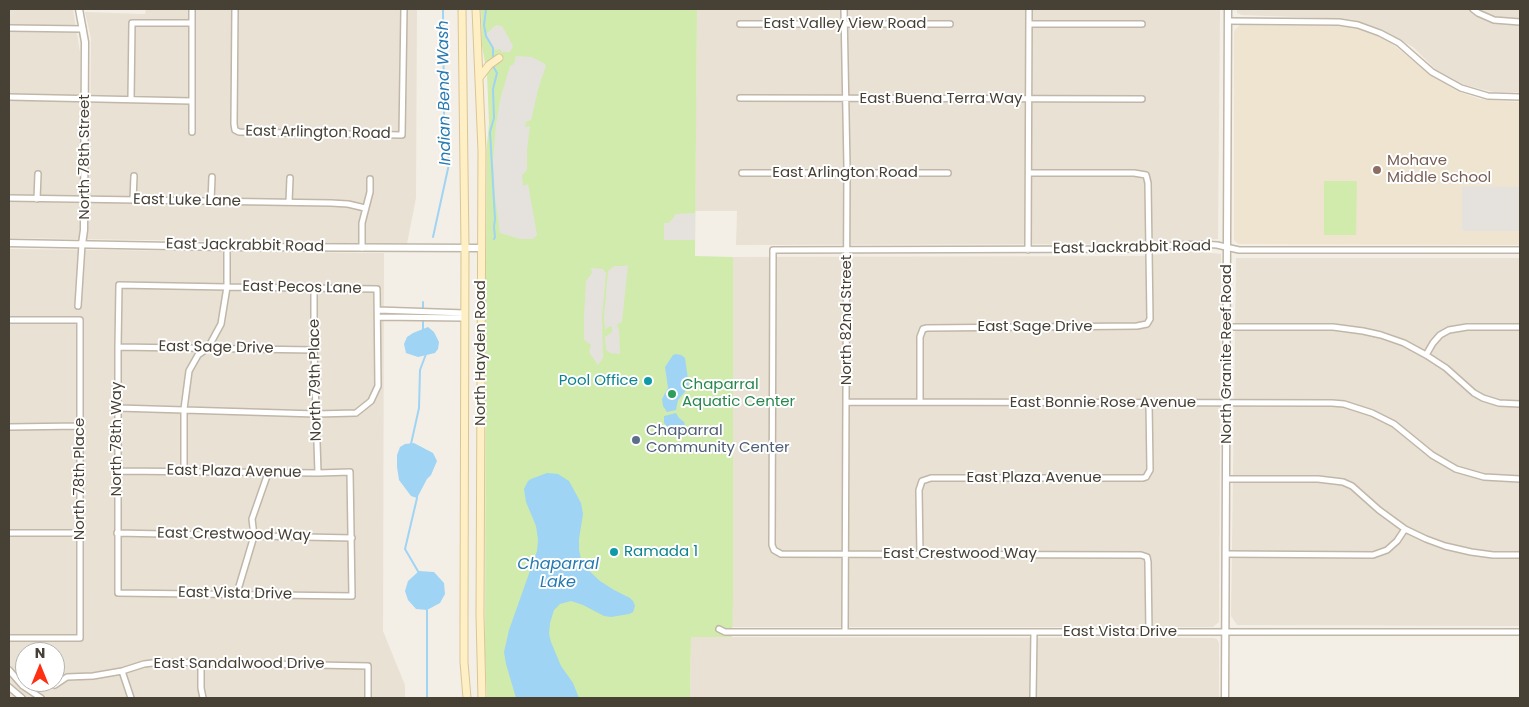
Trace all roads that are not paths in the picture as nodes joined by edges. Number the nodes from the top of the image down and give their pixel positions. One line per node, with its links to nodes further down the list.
1 (79, 9): 20 (street, North 78th Street)
2 (192, 9): 13 (street)
3 (235, 9): 4 (street, East Arlington Road)
4 (404, 9)
5 (462, 9): 53 (main road, North Hayden Road)
6 (476, 9): 22 (main road, North Hayden Road)
7 (844, 9): 15 (street, North 82nd Street)
8 (1029, 9): 17 (street)
9 (1228, 9): 11 (street, North Granite Reef Road)
10 (1472, 9): 12 (street)
11 (1228, 21): 24 (street); 56 (street, North Granite Reef Road)
12 (1520, 22)
13 (192, 23): 28 (street); 31 (street)
14 (740, 24): 15 (street, East Valley View Road)
15 (844, 24): 16 (street, East Valley View Road); 27 (street, North 82nd Street)
16 (950, 24)
17 (1029, 24): 18 (street); 29 (street)
18 (1142, 24)
19 (9, 28): 20 (street)
20 (83, 29): 25 (street, North 78th Street)
21 (499, 58): 22 (main road)
22 (478, 78): 54 (main road, North Hayden Road)
23 (9, 97): 25 (street)
24 (1520, 97)
25 (85, 98): 28 (street); 44 (street, North 78th Street)
26 (740, 98): 27 (street, East Buena Terra Way)
27 (847, 98): 29 (street, East Buena Terra Way); 34 (street, North 82nd Street)
28 (131, 99): 31 (street)
29 (1029, 99): 30 (street, East Buena Terra Way); 36 (street)
30 (1142, 99)
31 (191, 101): 32 (street)
32 (192, 132)
33 (742, 173): 34 (street, East Arlington Road)
34 (847, 173): 35 (street, East Arlington Road); 57 (street, North 82nd Street)
35 (948, 173)
36 (1029, 173): 55 (street); 58 (street)
37 (38, 174): 43 (street)
38 (134, 176): 45 (street)
39 (212, 177): 46 (street)
40 (290, 178): 47 (street)
41 (370, 179): 48 (street)
42 (9, 198): 43 (street, East Luke Lane)
43 (37, 199): 44 (street, East Luke Lane)
44 (85, 200): 45 (street, East Luke Lane); 50 (street, North 78th Street)
45 (133, 200): 46 (street, East Luke Lane)
46 (211, 201): 47 (street, East Luke Lane)
47 (289, 202): 48 (street, East Luke Lane)
48 (365, 208): 52 (street)
49 (9, 243): 50 (street, East Jackrabbit Road)
50 (82, 244): 51 (street, East Jackrabbit Road); 63 (street, North 78th Street)
51 (227, 247): 52 (street, East Jackrabbit Road); 61 (street)
52 (362, 248): 53 (street, East Jackrabbit Road)
53 (465, 248): 54 (street, East Jackrabbit Road); 65 (main road, North Hayden Road)
54 (482, 248): 121 (main road, North Hayden Road)
55 (1149, 248): 56 (street, East Jackrabbit Road); 58 (street, East Jackrabbit Road); 75 (street, East Sage Drive)
56 (1227, 248): 59 (street, East Jackrabbit Road); 68 (street, North Granite Reef Road)
57 (847, 250): 58 (street, East Jackrabbit Road); 74 (street, North 82nd Street); 96 (street, East Jackrabbit Road)
58 (1028, 250)
59 (1520, 250)
60 (119, 285): 61 (street, East Pecos Lane); 70 (street, North 78th Way)
61 (227, 288): 62 (street, East Pecos Lane); 71 (street)
62 (314, 288): 64 (street, East Pecos Lane); 72 (street, North 79th Place)
63 (78, 306)
64 (378, 310): 65 (street, East Pecos Lane); 66 (street)
65 (465, 316): 66 (street); 120 (main road, North Hayden Road)
66 (378, 317): 81 (street)
67 (9, 320): 82 (street, North 78th Place)
68 (1226, 327): 73 (street); 77 (street, North Granite Reef Road)
69 (1520, 327): 73 (street)
70 (118, 347): 71 (street, East Sage Drive); 79 (street, North 78th Way)
71 (208, 348): 72 (street, East Sage Drive); 80 (street)
72 (314, 350): 81 (street, North 79th Place)
73 (1426, 355): 78 (street)
74 (846, 402): 75 (street, East Bonnie Rose Avenue); 97 (street, North 82nd Street)
75 (920, 402): 76 (street, East Bonnie Rose Avenue)
76 (1149, 403): 77 (street, East Bonnie Rose Avenue); 98 (street, East Plaza Avenue)
77 (1227, 403): 88 (street, North Granite Reef Road); 89 (street, East Bonnie Rose Avenue)
78 (1520, 404)
79 (118, 408): 80 (street); 84 (street, North 78th Way)
80 (184, 409): 81 (street); 85 (street)
81 (316, 414): 87 (street, North 79th Place)
82 (80, 426): 83 (street); 92 (street, North 78th Place)
83 (9, 427)
84 (118, 471): 85 (street, East Plaza Avenue); 93 (street, North 78th Way)
85 (184, 471): 86 (street, East Plaza Avenue)
86 (268, 473): 87 (street, East Plaza Avenue); 94 (street)
87 (318, 473): 95 (street, East Plaza Avenue)
88 (1227, 479): 90 (street); 99 (street, North Granite Reef Road)
89 (1520, 479)
90 (1405, 529): 99 (street); 100 (street)
91 (9, 533): 92 (street)
92 (80, 533): 109 (street, North 78th Place)
93 (117, 533): 94 (street, East Crestwood Way); 101 (street, North 78th Way)
94 (254, 536): 95 (street, East Crestwood Way); 102 (street)
95 (352, 538): 102 (street, East Vista Drive)
96 (774, 550): 97 (street, East Crestwood Way)
97 (845, 554): 98 (street, East Crestwood Way); 104 (street, North 82nd Street)
98 (920, 554): 106 (street, East Crestwood Way)
99 (1226, 554): 107 (street, North Granite Reef Road)
100 (1520, 555)
101 (118, 593): 102 (street, East Vista Drive)
102 (237, 594)
103 (720, 629): 104 (street, East Vista Drive)
104 (846, 631): 105 (street, East Vista Drive)
105 (1034, 632): 106 (street, East Vista Drive); 122 (street)
106 (1149, 632): 107 (street, East Vista Drive)
107 (1226, 632): 108 (street, East Vista Drive); 123 (street, North Granite Reef Road)
108 (1520, 632)
109 (9, 638)
110 (201, 663): 112 (street, East Sandalwood Drive); 118 (street); 119 (street, East Sandalwood Drive)
111 (9, 670): 116 (street)
112 (122, 671): 113 (street, East Sandalwood Drive); 117 (street)
113 (65, 679)
114 (9, 687): 115 (street)
115 (22, 698)
116 (41, 698)
117 (132, 698)
118 (203, 698)
119 (368, 698)
120 (467, 698)
121 (482, 698)
122 (1033, 698)
123 (1226, 698)

